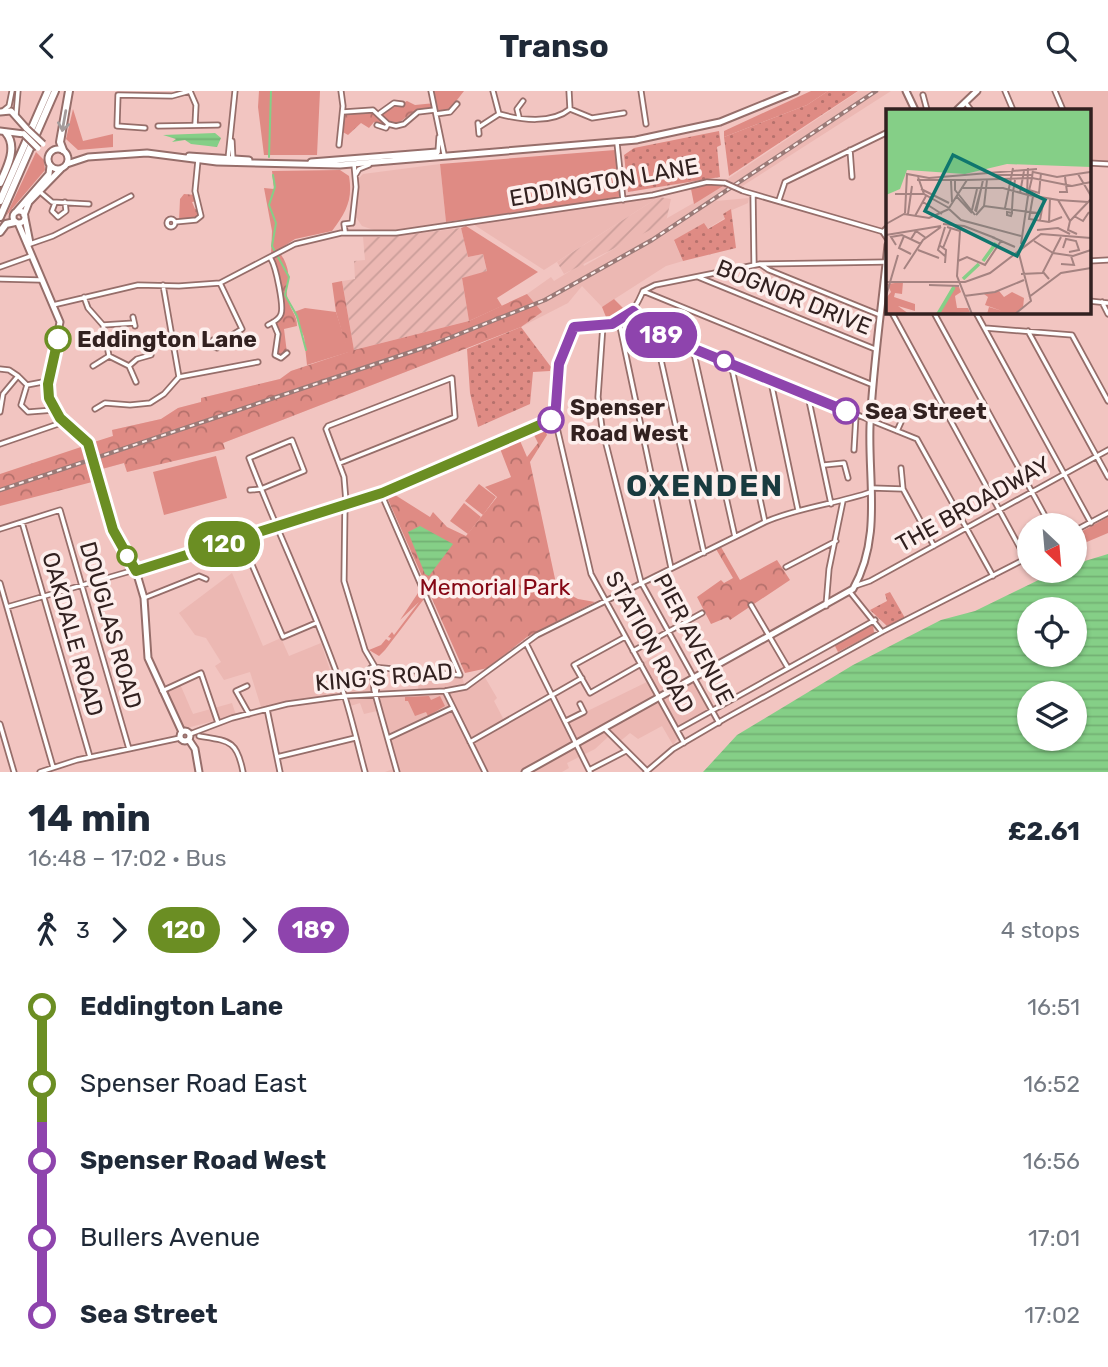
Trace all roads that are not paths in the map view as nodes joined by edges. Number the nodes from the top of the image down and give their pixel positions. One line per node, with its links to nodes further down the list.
1 (12, 91): 32 (street)
2 (18, 91): 38 (street)
3 (48, 91): 79 (highway)
4 (55, 91): 85 (highway)
5 (69, 91): 58 (highway, one-way to 58)
6 (190, 91): 19 (street); 42 (street)
7 (235, 91): 62 (street)
8 (341, 91): 33 (street)
9 (431, 91): 34 (street)
10 (493, 91): 37 (street)
11 (569, 91): 25 (street)
12 (641, 91): 41 (street)
13 (796, 91): 51 (main road)
14 (906, 91): 26 (main road)
15 (977, 91): 22 (main road)
16 (1005, 91): 30 (street)
17 (1055, 91): 31 (street)
18 (157, 93): 19 (street); 46 (street)
19 (172, 94)
20 (925, 98): 27 (street)
21 (523, 101): 39 (street)
22 (965, 102): 28 (main road); 29 (street)
23 (402, 104): 35 (street)
24 (457, 104): 34 (street)
25 (570, 109): 36 (street); 39 (street)
26 (915, 109)
27 (927, 109)
28 (958, 109)
29 (970, 109)
30 (1013, 109)
31 (1063, 109)
32 (1, 112): 38 (main road)
33 (343, 112): 35 (street); 54 (street)
34 (435, 112): 40 (street); 59 (street)
35 (380, 113): 40 (street)
36 (624, 113)
37 (499, 114): 39 (street); 50 (street)
38 (17, 117): 48 (main road)
39 (519, 117)
40 (388, 124): 44 (street)
41 (646, 124)
42 (195, 125): 43 (street); 45 (street)
43 (218, 125)
44 (377, 125)
45 (158, 126)
46 (145, 128)
47 (6, 132): 48 (main road); 73 (highway)
48 (26, 132): 55 (main road, bridge)
49 (886, 132): 57 (street)
50 (479, 134)
51 (637, 140): 52 (main road); 53 (main road)
52 (595, 143): 53 (main road); 59 (main road)
53 (617, 143): 77 (street)
54 (339, 145)
55 (40, 146): 56 (main road); 65 (main road)
56 (54, 149): 58 (main road); 65 (main road)
57 (850, 149): 72 (street); 78 (street)
58 (64, 151): 60 (main road); 70 (main road)
59 (440, 154): 63 (main road); 64 (main road)
60 (88, 157): 61 (main road); 70 (main road)
61 (198, 157): 62 (main road); 87 (street)
62 (231, 159): 67 (main road)
63 (354, 161): 64 (main road); 67 (main road); 69 (main road); 71 (street)
64 (384, 161): 71 (street)
65 (49, 162): 70 (main road); 84 (main road)
66 (1090, 163): 68 (street)
67 (297, 164): 69 (main road)
68 (1108, 164)
69 (340, 165): 71 (street)
70 (64, 166): 74 (main road)
71 (355, 176): 83 (street)
72 (852, 177)
73 (0, 183)
74 (39, 191): 80 (street); 86 (main road)
75 (753, 194): 77 (street, EDDINGTON LANE, bridge); 78 (street); 101 (street)
76 (131, 197): 96 (street)
77 (624, 199): 93 (street, EDDINGTON LANE)
78 (779, 200): 94 (street)
79 (0, 201)
80 (55, 202): 81 (street); 81 (street)
81 (65, 202): 82 (street)
82 (89, 204)
83 (353, 207): 89 (street, EDDINGTON LANE); 90 (street)
84 (16, 212): 86 (main road); 88 (main road)
85 (0, 216)
86 (25, 216): 88 (main road); 96 (main road)
87 (175, 222)
88 (17, 223): 91 (highway); 96 (main road)
89 (344, 224): 90 (street); 92 (street); 95 (street, EDDINGTON LANE)
90 (352, 224): 92 (street); 93 (street)
91 (0, 232)
92 (348, 232): 93 (street, EDDINGTON LANE); 95 (street, EDDINGTON LANE)
93 (365, 233)
94 (886, 233)
95 (332, 236): 97 (street, EDDINGTON LANE)
96 (30, 248): 103 (street); 106 (main road)
97 (275, 256): 107 (street, EDDINGTON LANE); 132 (street)
98 (1108, 260): 99 (street)
99 (1090, 261)
100 (886, 262): 102 (street); 114 (main road)
101 (754, 264): 102 (street); 104 (street)
102 (760, 264): 121 (street)
103 (0, 267)
104 (696, 276): 109 (street); 131 (street, BOGNOR DRIVE)
105 (0, 279): 106 (street)
106 (40, 280): 115 (main road)
107 (220, 283): 108 (street, EDDINGTON LANE); 129 (street)
108 (163, 285): 110 (street, EDDINGTON LANE); 141 (street)
109 (643, 291): 116 (street); 146 (street)
110 (84, 297): 115 (street, EDDINGTON LANE); 124 (street)
111 (1090, 301): 112 (street)
112 (1102, 302): 113 (street); 120 (street)
113 (1108, 303)
114 (885, 304): 121 (main road)
115 (53, 305): 143 (main road)
116 (633, 311): 123 (street); 128 (street)
117 (892, 313): 181 (street)
118 (934, 313): 175 (street)
119 (976, 313): 126 (street)
120 (1108, 314)
121 (882, 316): 131 (main road)
122 (133, 317): 124 (street)
123 (619, 322): 125 (street); 199 (street)
124 (103, 325): 133 (street)
125 (603, 325): 155 (street, STATION ROAD); 203 (street, PIER AVENUE)
126 (984, 328): 127 (street); 168 (street)
127 (1028, 331): 149 (street); 164 (street)
128 (655, 333): 130 (street); 196 (street)
129 (219, 343)
130 (693, 349): 137 (street); 191 (street)
131 (878, 350): 146 (main road)
132 (287, 353)
133 (109, 356): 135 (street); 138 (street)
134 (151, 356): 138 (street)
135 (92, 360)
136 (258, 362): 141 (street)
137 (731, 365): 142 (street); 185 (street)
138 (129, 366): 144 (street)
139 (0, 369): 140 (street)
140 (18, 376): 145 (street); 147 (street)
141 (179, 377): 150 (street)
142 (770, 380): 148 (street); 180 (street)
143 (48, 381): 145 (street); 151 (main road)
144 (136, 381)
145 (27, 385): 151 (street)
146 (873, 385): 157 (main road)
147 (1, 396): 153 (street)
148 (808, 396): 154 (street); 166 (street)
149 (1108, 401)
150 (95, 409)
151 (54, 410): 156 (main road)
152 (905, 411): 158 (street)
153 (0, 412)
154 (856, 415): 157 (street); 159 (street)
155 (555, 419): 176 (street); 210 (street, STATION ROAD)
156 (64, 422): 161 (street); 200 (main road)
157 (871, 422): 158 (street); 174 (main road)
158 (897, 431): 188 (street)
159 (853, 436): 160 (street); 162 (street)
160 (845, 437)
161 (0, 444)
162 (854, 450)
163 (1108, 450): 164 (street, THE BROADWAY)
164 (1096, 456): 168 (street, THE BROADWAY); 169 (street)
165 (340, 463): 165 (street); 178 (street)
166 (824, 465): 170 (street); 179 (street)
167 (901, 468): 172 (street)
168 (1064, 474): 175 (street, THE BROADWAY); 186 (street)
169 (1108, 477)
170 (848, 478)
171 (261, 489): 171 (street); 173 (street); 190 (street)
172 (903, 489): 174 (street); 195 (street)
173 (250, 490)
174 (871, 490): 177 (street, KING'S ROAD); 205 (main road)
175 (1031, 492): 181 (street, THE BROADWAY); 182 (street)
176 (382, 493): 178 (street); 224 (street)
177 (843, 501): 179 (street, KING'S ROAD); 193 (street)
178 (345, 502): 190 (street); 224 (street)
179 (831, 504): 180 (street, KING'S ROAD)
180 (797, 510): 185 (street, KING'S ROAD)
181 (999, 510): 188 (street, THE BROADWAY); 194 (street)
182 (1043, 513)
183 (1108, 513): 186 (street)
184 (22, 522): 189 (street); 206 (street, DOUGLAS ROAD); 208 (street, OAKDALE ROAD)
185 (765, 522): 191 (street, KING'S ROAD)
186 (1091, 523): 187 (street)
187 (1087, 525)
188 (966, 528): 195 (street, THE BROADWAY); 201 (street)
189 (0, 529)
190 (276, 529): 192 (street); 216 (street)
191 (735, 537): 196 (street, KING'S ROAD)
192 (241, 540): 200 (street); 216 (street)
193 (836, 541): 198 (street); 212 (street)
194 (1017, 541)
195 (934, 546): 205 (street, THE BROADWAY)
196 (704, 552): 199 (street, KING'S ROAD)
197 (1017, 563): 201 (street)
198 (786, 567)
199 (671, 568): 203 (street, KING'S ROAD)
200 (136, 571): 206 (street); 209 (main road)
201 (993, 576): 218 (street)
202 (206, 579): 209 (street)
203 (641, 582): 210 (street, KING'S ROAD); 217 (street, PIER AVENUE)
204 (0, 583): 213 (street)
205 (854, 586): 207 (main road)
206 (82, 587): 208 (street); 255 (street, DOUGLAS ROAD)
207 (850, 592): 212 (main road); 215 (street)
208 (45, 597): 213 (street); 257 (street, OAKDALE ROAD)
209 (144, 598): 230 (main road)
210 (603, 600): 219 (street, STATION ROAD); 221 (street, KING'S ROAD)
211 (751, 605): 220 (street)
212 (826, 606): 220 (main road)
213 (7, 607): 259 (street)
214 (702, 613): 217 (street)
215 (875, 620): 218 (street); 225 (street)
216 (316, 623): 234 (street)
217 (668, 632): 222 (street); 227 (street, PIER AVENUE)
218 (882, 632): 243 (street)
219 (625, 637): 222 (street, STATION ROAD); 226 (street)
220 (770, 637): 225 (street); 227 (main road)
221 (526, 643): 231 (street, KING'S ROAD); 233 (street)
222 (633, 651): 223 (street, STATION ROAD)
223 (641, 664): 226 (street); 235 (street, STATION ROAD)
224 (372, 667): 229 (street); 232 (street)
225 (788, 668): 239 (street)
226 (582, 678): 233 (street)
227 (694, 678): 235 (main road); 239 (street, PIER AVENUE)
228 (247, 686): 240 (street)
229 (349, 687)
230 (162, 691): 242 (street); 247 (main road)
231 (445, 691): 232 (street, KING'S ROAD); 237 (street)
232 (376, 694): 234 (street, KING'S ROAD); 251 (street)
233 (553, 695): 241 (street); 252 (street)
234 (345, 696): 238 (street, KING'S ROAD); 250 (street)
235 (659, 697): 245 (main road); 246 (street, STATION ROAD)
236 (580, 704): 241 (street)
237 (452, 708): 251 (street); 252 (street)
238 (267, 709): 240 (street, KING'S ROAD); 258 (street)
239 (712, 710): 243 (street, PIER AVENUE); 246 (street)
240 (248, 714): 242 (street, KING'S ROAD)
241 (566, 721): 253 (street)
242 (218, 723): 249 (street, KING'S ROAD)
243 (719, 723): 254 (street)
244 (0, 724): 262 (street)
245 (603, 728): 253 (main road); 256 (street)
246 (679, 729): 254 (street, STATION ROAD)
247 (181, 735): 249 (main road); 255 (street)
248 (198, 736): 265 (street)
249 (189, 737): 264 (main road)
250 (355, 737): 258 (street); 267 (street)
251 (388, 738): 268 (street)
252 (470, 742): 269 (street)
253 (576, 743): 260 (street); 270 (main road)
254 (684, 743): 261 (street)
255 (129, 749): 257 (street)
256 (626, 751): 260 (street); 261 (street)
257 (90, 757): 259 (street)
258 (277, 757): 266 (street)
259 (53, 767): 263 (street)
260 (589, 771)
261 (647, 771)
262 (14, 772)
263 (40, 772)
264 (200, 772)
265 (243, 772)
266 (280, 772)
267 (365, 772)
268 (397, 772)
269 (485, 772)
270 (525, 772)

